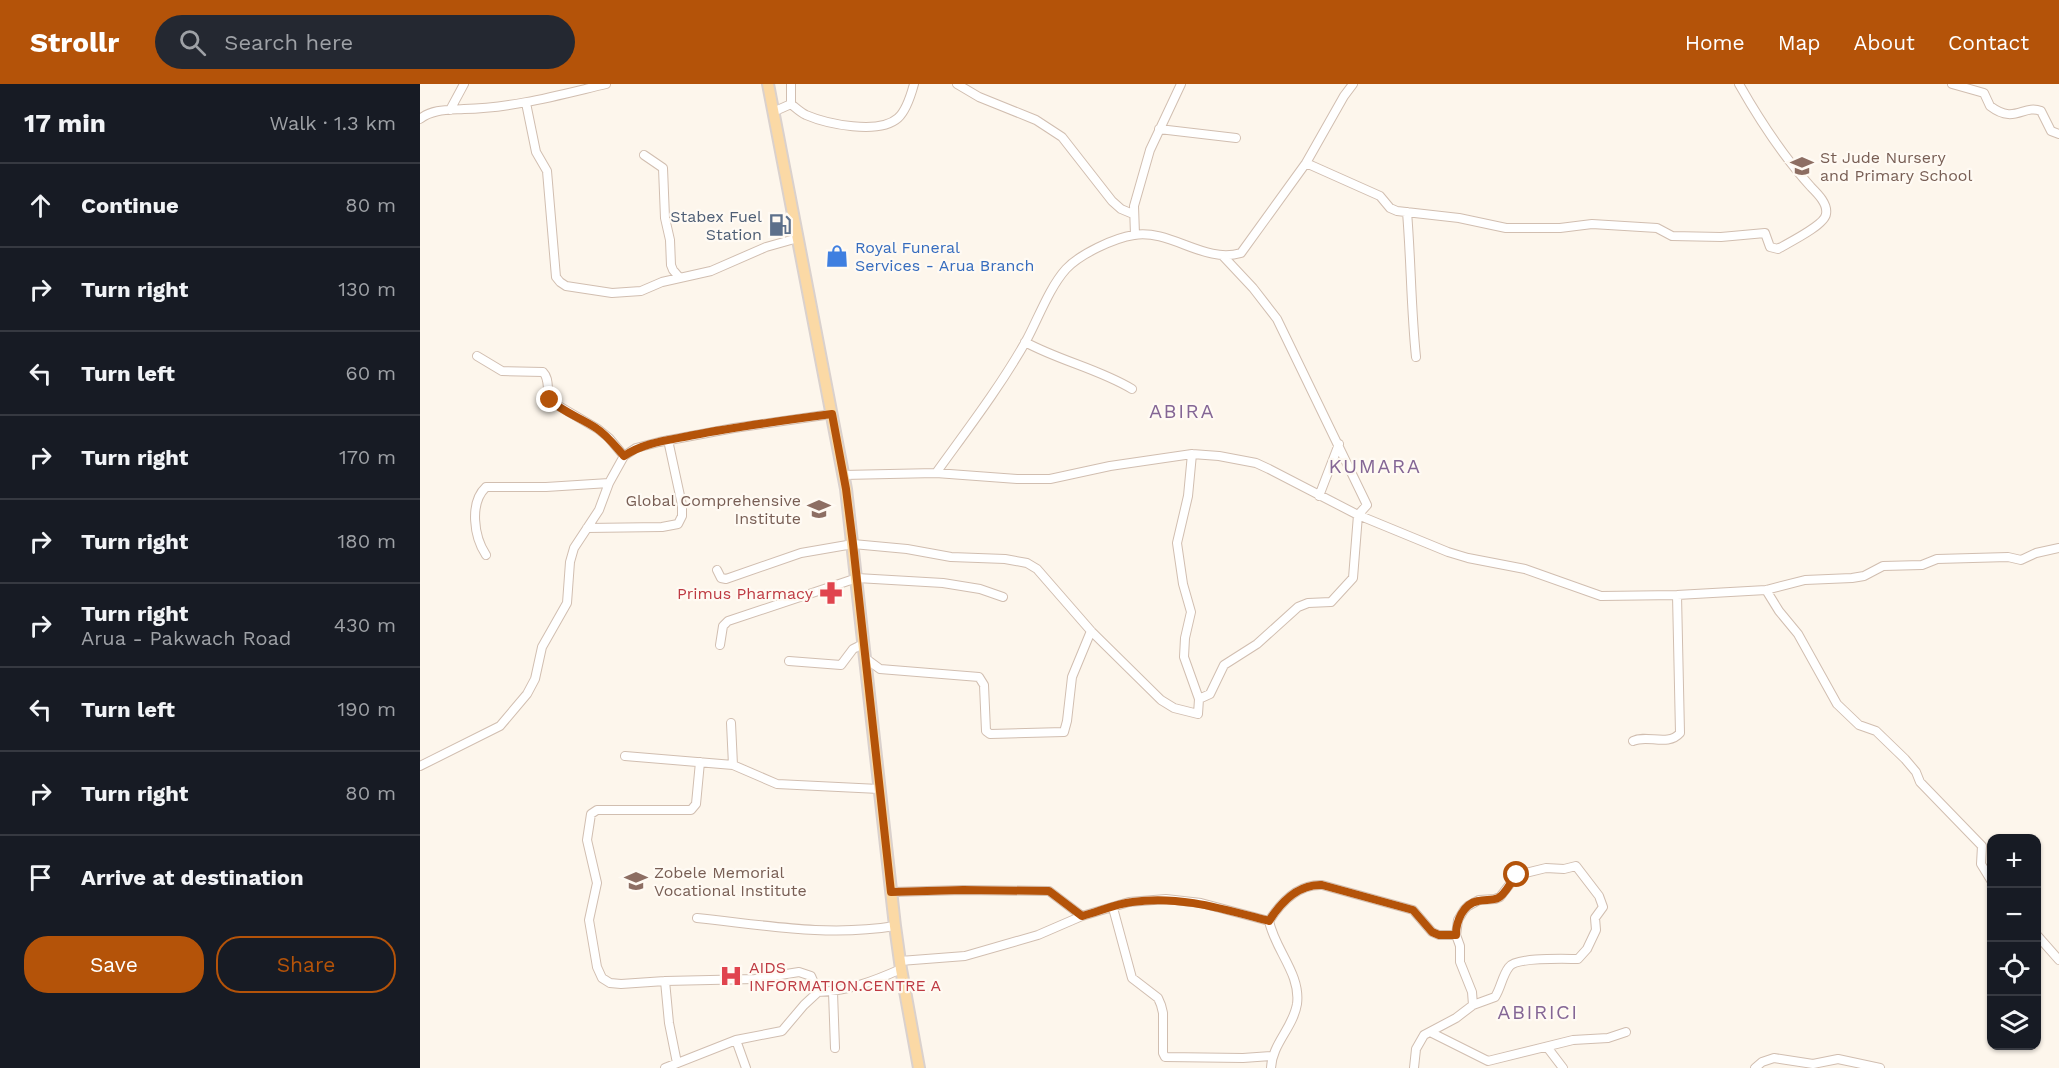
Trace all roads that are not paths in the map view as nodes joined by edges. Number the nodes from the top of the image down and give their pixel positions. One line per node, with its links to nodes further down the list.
1 (464, 84): 13 (street)
2 (606, 84): 11 (street)
3 (768, 84): 14 (main road)
4 (791, 84): 12 (street)
5 (914, 84): 12 (street)
6 (957, 84): 22 (street)
7 (1181, 84): 16 (street)
8 (1353, 84): 20 (street)
9 (1739, 84): 21 (street)
10 (1952, 84): 17 (street)
11 (526, 103): 13 (street); 26 (street)
12 (791, 104): 14 (street)
13 (450, 110): 15 (street)
14 (773, 112): 24 (main road)
15 (420, 119)
16 (1159, 129): 18 (street); 22 (street)
17 (2059, 134)
18 (1236, 138)
19 (644, 155): 26 (street)
20 (1306, 163): 21 (street); 25 (street)
21 (1407, 212): 29 (street)
22 (1133, 214): 23 (street)
23 (1135, 235): 25 (street); 27 (street)
24 (798, 238): 26 (street); 31 (main road)
25 (1223, 256): 33 (street)
26 (680, 278)
27 (1025, 342): 30 (street); 36 (street)
28 (477, 356): 35 (street)
29 (1416, 357)
30 (1132, 389)
31 (832, 414): 32 (street); 37 (main road)
32 (668, 440): 35 (street); 41 (street)
33 (1339, 444): 39 (street); 40 (street)
34 (1192, 454): 36 (street); 39 (street); 55 (street)
35 (624, 456): 38 (street)
36 (936, 472): 37 (street)
37 (843, 475): 42 (main road)
38 (609, 483): 41 (street); 44 (street)
39 (1320, 496): 40 (street)
40 (1358, 515): 48 (street); 55 (street)
41 (587, 528): 61 (street)
42 (853, 544): 45 (street); 46 (main road); 50 (street)
43 (2059, 548): 47 (street)
44 (486, 555)
45 (717, 570)
46 (857, 578): 49 (street); 51 (main road); 52 (street)
47 (1766, 590): 48 (street); 63 (street)
48 (1677, 596): 57 (street)
49 (1003, 597)
50 (1091, 631): 53 (street); 55 (street)
51 (863, 644): 53 (main road); 54 (street)
52 (720, 645)
53 (866, 658): 62 (main road)
54 (789, 661)
55 (1199, 699)
56 (731, 723): 60 (street)
57 (1633, 741)
58 (625, 756): 59 (street)
59 (700, 762): 60 (street); 74 (street)
60 (733, 765): 62 (street)
61 (420, 766)
62 (879, 789): 64 (main road)
63 (1987, 874)
64 (891, 892): 66 (street); 69 (main road)
65 (1113, 908): 66 (street); 68 (street); 83 (street)
66 (1082, 916): 73 (street)
67 (697, 918): 69 (street)
68 (1269, 921): 70 (street); 83 (street)
69 (895, 926): 73 (main road)
70 (1456, 935): 77 (street); 77 (street)
71 (2041, 939): 72 (street)
72 (2059, 960)
73 (900, 965): 76 (street); 86 (main road)
74 (665, 981): 75 (street); 84 (street)
75 (818, 992): 76 (street); 80 (street)
76 (833, 992): 82 (street)
77 (1473, 1005): 78 (street)
78 (1430, 1032): 81 (street); 88 (street)
79 (1626, 1032): 81 (street)
80 (736, 1040): 84 (street); 85 (street)
81 (1546, 1047): 89 (street)
82 (835, 1048)
83 (1272, 1056): 87 (street)
84 (670, 1066)
85 (746, 1068)
86 (919, 1068)
87 (1271, 1068)
88 (1414, 1068)
89 (1563, 1068)
90 (1755, 1068): 91 (street)
91 (1880, 1068)

